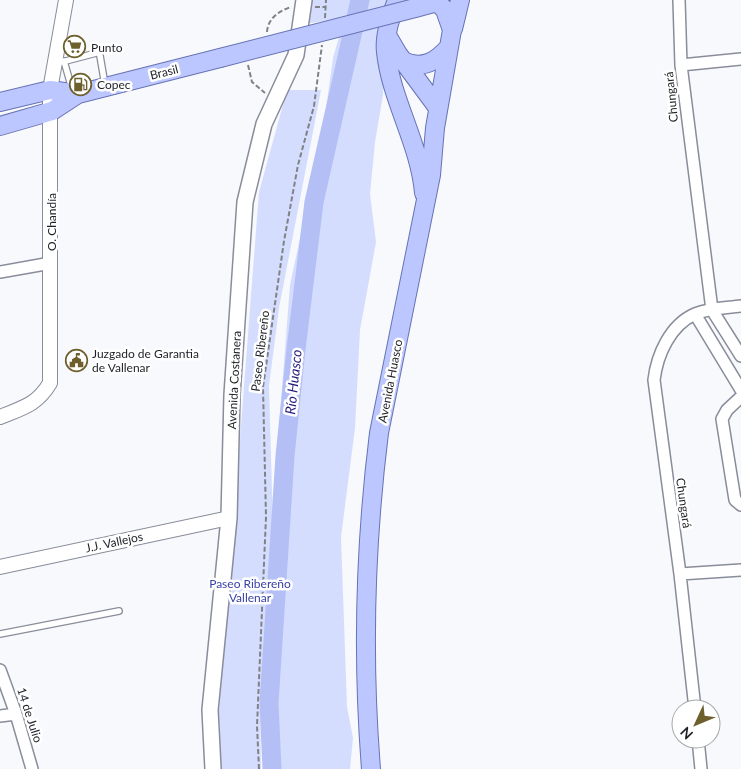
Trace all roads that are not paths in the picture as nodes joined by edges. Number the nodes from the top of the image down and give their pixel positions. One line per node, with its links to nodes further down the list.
1 (66, 0): 12 (street, O. Chandía)
2 (304, 0): 34 (main road, Avenida Costanera)
3 (397, 0): 8 (main road)
4 (460, 0): 7 (main road, Avenida Huasco)
5 (679, 0): 13 (street, Chungará)
6 (439, 1): 7 (main road); 14 (main road, Brasil, bridge)
7 (452, 30): 9 (main road, Avenida Huasco)
8 (387, 34): 11 (main road); 20 (main road)
9 (449, 47): 11 (main road); 18 (main road, Avenida Huasco)
10 (741, 59): 13 (street)
11 (403, 61): 18 (main road)
12 (59, 62): 14 (lane); 14 (lane); 15 (street, O. Chandía)
13 (682, 64): 27 (street, Chungará)
14 (105, 84): 16 (main road, Brasil)
15 (50, 90): 16 (main road, Brasil); 17 (main road, Brasil); 19 (street, O. Chandía)
16 (78, 94): 19 (main road, Brasil)
17 (0, 102)
18 (438, 108): 22 (main road, Avenida Huasco)
19 (52, 111): 21 (main road, Brasil); 24 (street, O. Chandía)
20 (405, 121): 22 (main road); 23 (main road)
21 (0, 126)
22 (435, 128): 23 (main road, Avenida Huasco)
23 (425, 203): 47 (main road, Avenida Huasco)
24 (51, 263): 25 (street); 32 (street, O. Chandía)
25 (0, 272)
26 (741, 306): 27 (street)
27 (712, 310): 28 (street); 29 (street)
28 (694, 314): 30 (street); 37 (street, Chungará)
29 (741, 356)
30 (741, 390)
31 (741, 397): 33 (street)
32 (0, 417)
33 (738, 502)
34 (228, 518): 35 (street, J.J. Vallejos); 46 (main road, Avenida Costanera)
35 (0, 567)
36 (741, 570): 37 (street)
37 (680, 574): 41 (street, Chungará)
38 (119, 612): 39 (lane)
39 (0, 634)
40 (0, 670): 42 (street, 14 de Julio)
41 (694, 699)
42 (16, 714): 43 (street); 45 (street, 14 de Julio)
43 (0, 716)
44 (699, 749): 48 (street)
45 (32, 769)
46 (213, 769)
47 (371, 769)
48 (701, 769)

